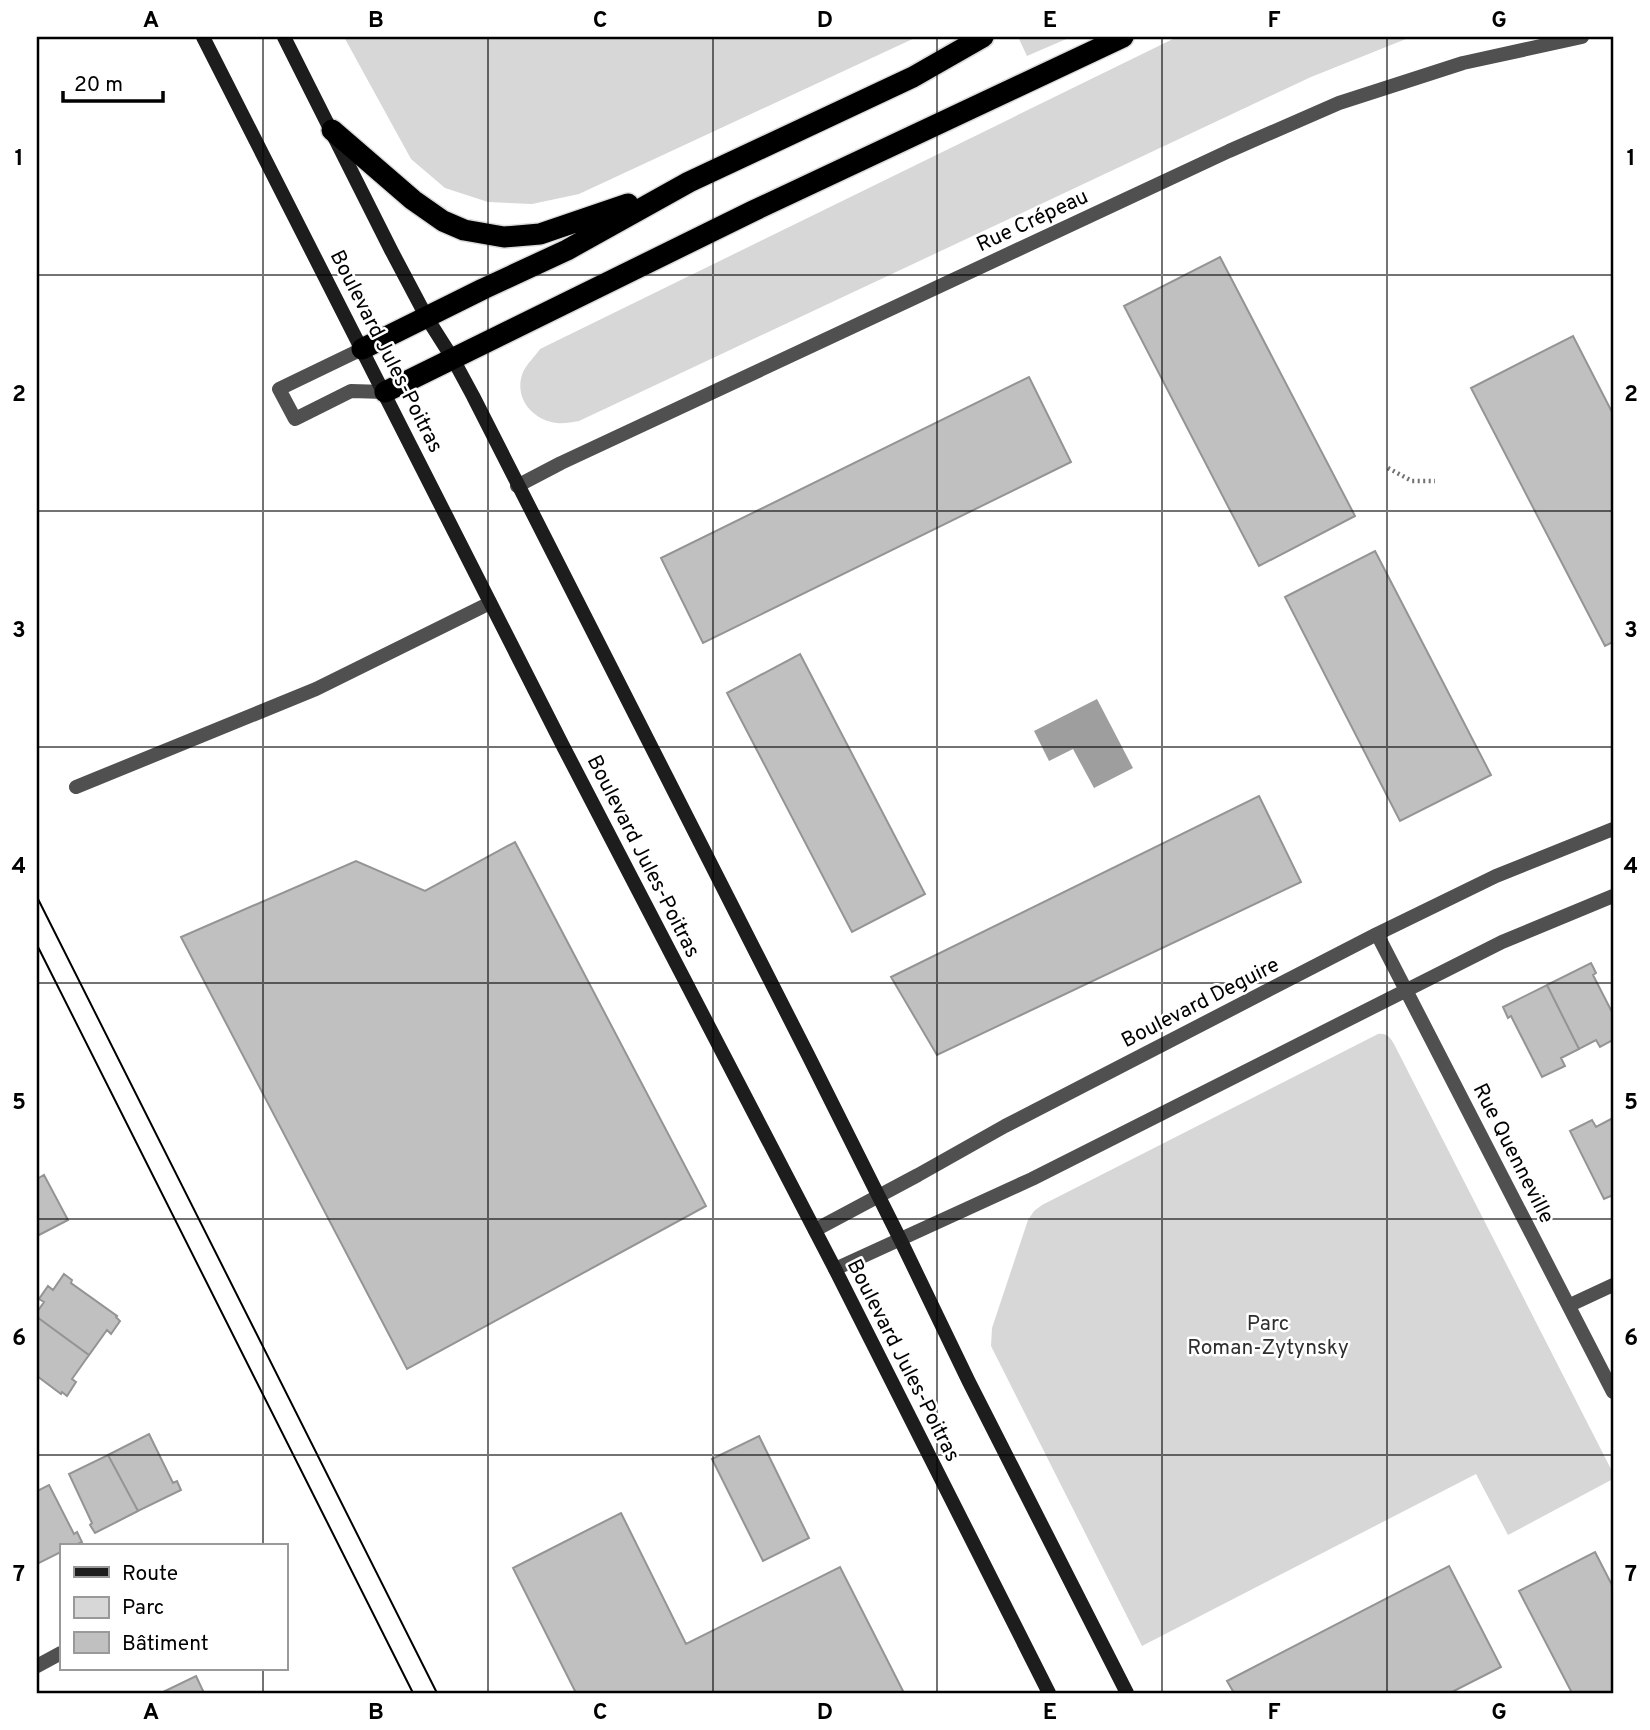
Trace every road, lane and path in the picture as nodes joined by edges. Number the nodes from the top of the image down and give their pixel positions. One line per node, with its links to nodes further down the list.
1 (203, 37): 9 (street, Boulevard Jules-Poitras)
2 (284, 37): 6 (street)
3 (984, 37): 7 (highway)
4 (1123, 37): 10 (highway)
5 (1582, 37): 14 (street, Rue Crépeau)
6 (332, 130): 7 (highway); 8 (street)
7 (689, 182): 8 (highway)
8 (427, 318): 9 (highway); 10 (street)
9 (362, 349): 11 (street, Boulevard Jules-Poitras); 11 (street)
10 (453, 359): 11 (highway); 14 (street)
11 (385, 392): 15 (street, Boulevard Jules-Poitras)
12 (1388, 468): 13 (path)
13 (1435, 481)
14 (517, 486): 21 (street)
15 (490, 603): 16 (street); 22 (street, Boulevard Jules-Poitras)
16 (76, 787)
17 (1613, 829): 19 (street, Boulevard Deguire)
18 (1613, 897): 20 (street)
19 (1377, 934): 20 (street, Rue Quenneville); 21 (street, Boulevard Deguire)
20 (1406, 990): 23 (street); 26 (street, Rue Quenneville)
21 (879, 1197): 22 (street, Boulevard Deguire); 23 (street)
22 (815, 1230): 24 (street, Boulevard Jules-Poitras)
23 (900, 1239): 24 (street); 31 (street)
24 (835, 1269): 30 (street, Boulevard Jules-Poitras)
25 (1613, 1285): 26 (street)
26 (1570, 1305): 27 (street, Rue Quenneville)
27 (1613, 1392)
28 (60, 1654): 29 (street)
29 (37, 1666)
30 (1049, 1693)
31 (1127, 1693)

